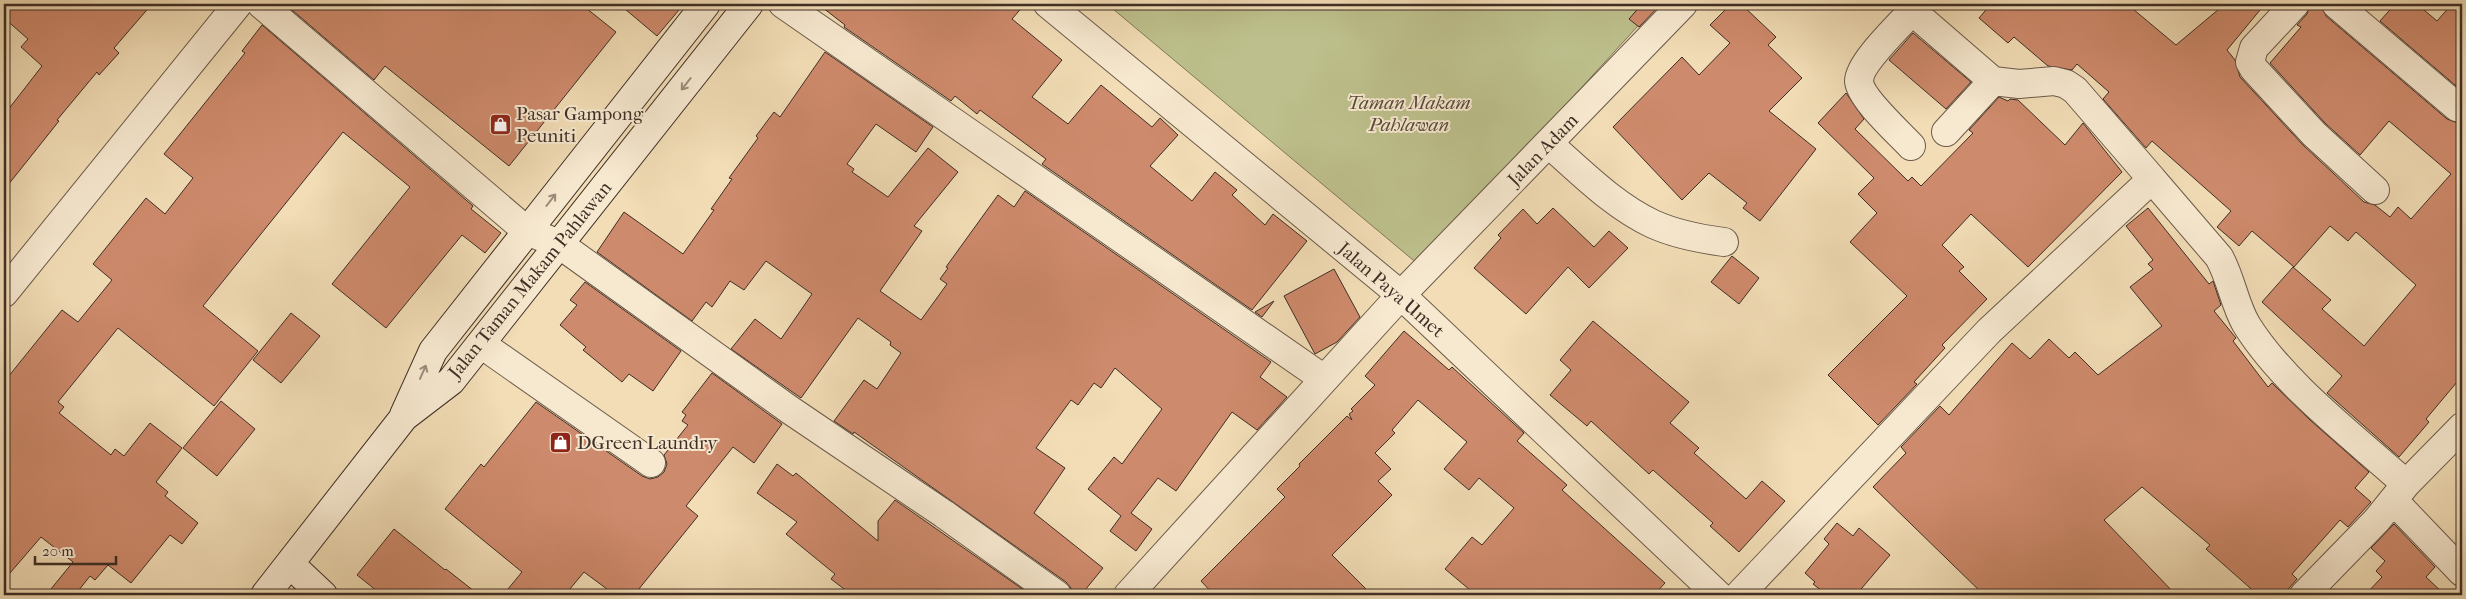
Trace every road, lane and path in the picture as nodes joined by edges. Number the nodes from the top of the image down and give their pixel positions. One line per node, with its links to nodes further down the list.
1 (238, 4): 23 (street)
2 (261, 4): 20 (street)
3 (706, 4): 11 (street)
4 (749, 4): 12 (street, Jalan Taman Makam Pahlawan)
5 (783, 4): 26 (street)
6 (1048, 4): 24 (street, Jalan Paya Umet)
7 (1684, 4): 16 (street, Jalan Adam)
8 (2295, 4): 19 (street)
9 (2336, 4): 14 (street)
10 (1915, 7): 13 (street); 17 (street)
11 (679, 38): 12 (street); 20 (street, one-way to 11)
12 (705, 60): 22 (street, Jalan Taman Makam Pahlawan, one-way to 22)
13 (1993, 81): 15 (street); 18 (street)
14 (2457, 107)
15 (1946, 132)
16 (1549, 144): 21 (street); 24 (street, Jalan Adam)
17 (1911, 146)
18 (2152, 179): 30 (street); 38 (street)
19 (2375, 190)
20 (527, 231): 22 (street); 27 (street, one-way to 20)
21 (1724, 242)
22 (559, 244): 25 (street, Jalan Taman Makam Pahlawan); 35 (street)
23 (4, 293)
24 (1401, 295): 26 (street, Jalan Adam); 37 (street, Jalan Paya Umet)
25 (481, 344): 27 (street, Jalan Taman Makam Pahlawan); 29 (street)
26 (1324, 379): 36 (street, Jalan Adam)
27 (404, 417): 31 (street, Jalan Taman Makam Pahlawan)
28 (2462, 427): 30 (street)
29 (652, 463)
30 (2399, 492): 32 (street); 39 (street)
31 (290, 564): 33 (street, Jalan Taman Makam Pahlawan); 34 (street)
32 (2462, 572)
33 (265, 595)
34 (323, 595)
35 (1057, 595)
36 (1128, 595)
37 (1718, 595)
38 (1739, 595)
39 (2304, 595)

